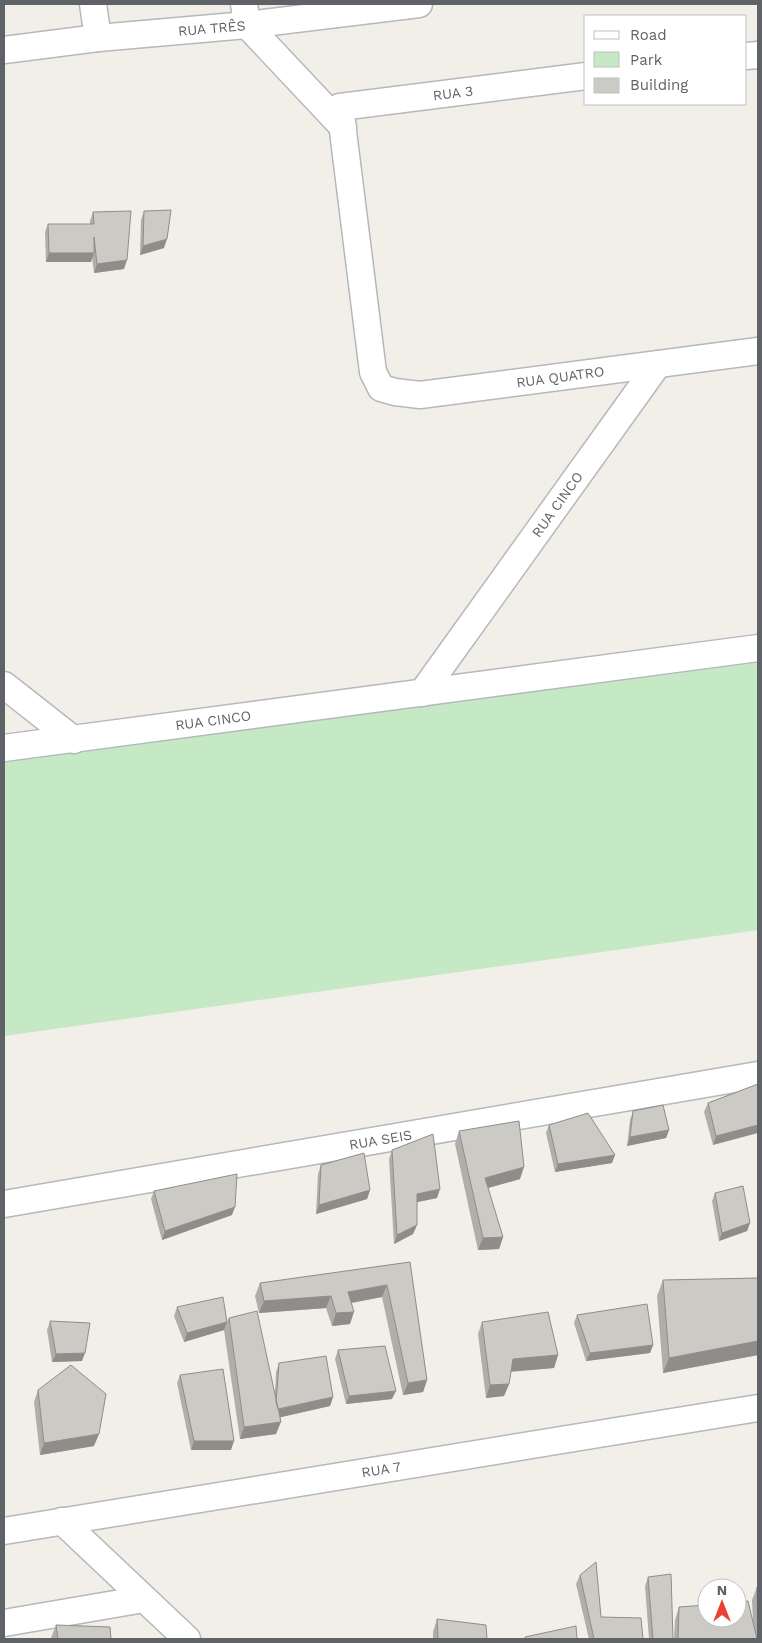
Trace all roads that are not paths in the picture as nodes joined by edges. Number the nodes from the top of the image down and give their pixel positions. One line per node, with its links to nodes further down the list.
1 (93, 4): 4 (street)
2 (419, 4): 3 (street, RUA TRÊS)
3 (246, 14): 4 (street, RUA TRÊS); 7 (street)
4 (98, 38): 5 (street, RUA TRÊS)
5 (4, 50)
6 (584, 76): 7 (street, RUA 3)
7 (343, 127): 10 (street, RUA 3)
8 (758, 350): 9 (street, RUA QUATRO)
9 (658, 364): 10 (street, RUA QUATRO); 13 (street, RUA CINCO)
10 (373, 372)
11 (758, 648): 13 (street, RUA CINCO)
12 (4, 685): 14 (street)
13 (422, 693): 14 (street, RUA CINCO)
14 (74, 740): 15 (street, RUA CINCO)
15 (4, 748)
16 (758, 1074): 17 (street, RUA SEIS)
17 (4, 1204)
18 (758, 1408): 19 (street, RUA 7)
19 (62, 1521): 20 (street, RUA 7); 21 (street)
20 (4, 1531)
21 (144, 1599): 22 (street); 23 (street)
22 (4, 1623)
23 (187, 1639)

